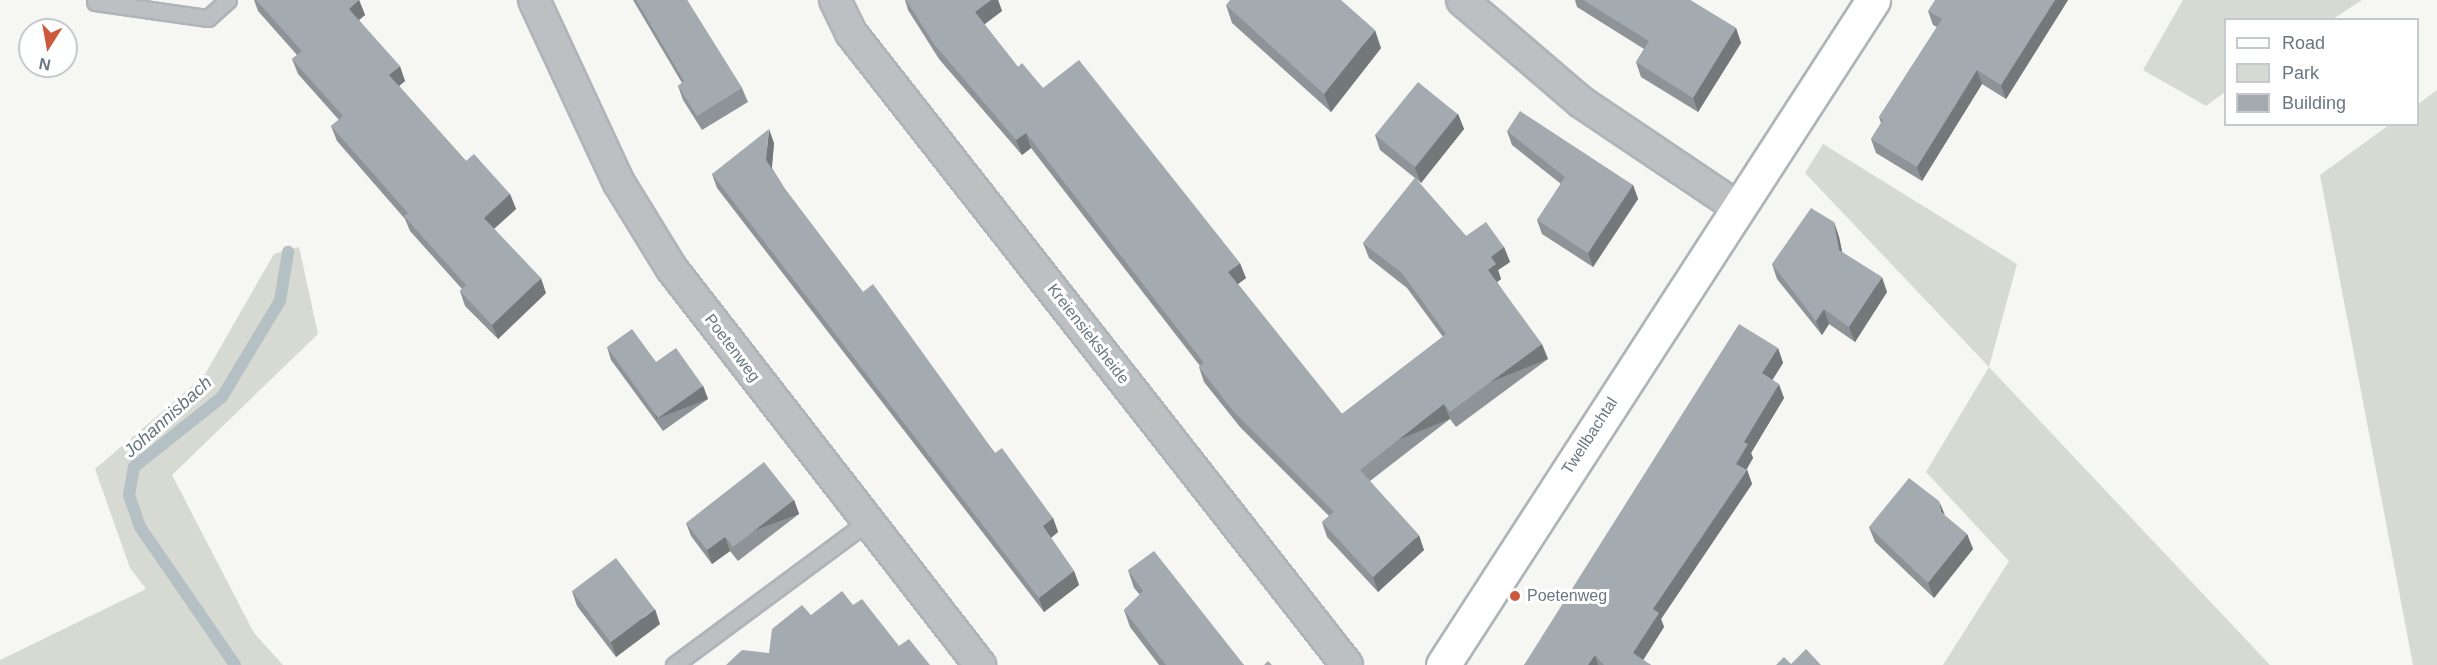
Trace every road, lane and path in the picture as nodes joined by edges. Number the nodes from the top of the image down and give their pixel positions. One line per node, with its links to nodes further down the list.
1 (228, 0): 6 (lane)
2 (534, 0): 8 (street, Poetenweg)
3 (835, 0): 11 (street, Kreiensieksheide)
4 (1462, 0): 7 (street)
5 (1873, 0): 7 (street, Twellbachtal)
6 (95, 2)
7 (1737, 207): 12 (street, Twellbachtal)
8 (866, 523): 9 (lane); 10 (street, Poetenweg)
9 (674, 665)
10 (980, 665)
11 (1347, 665)
12 (1443, 665)

